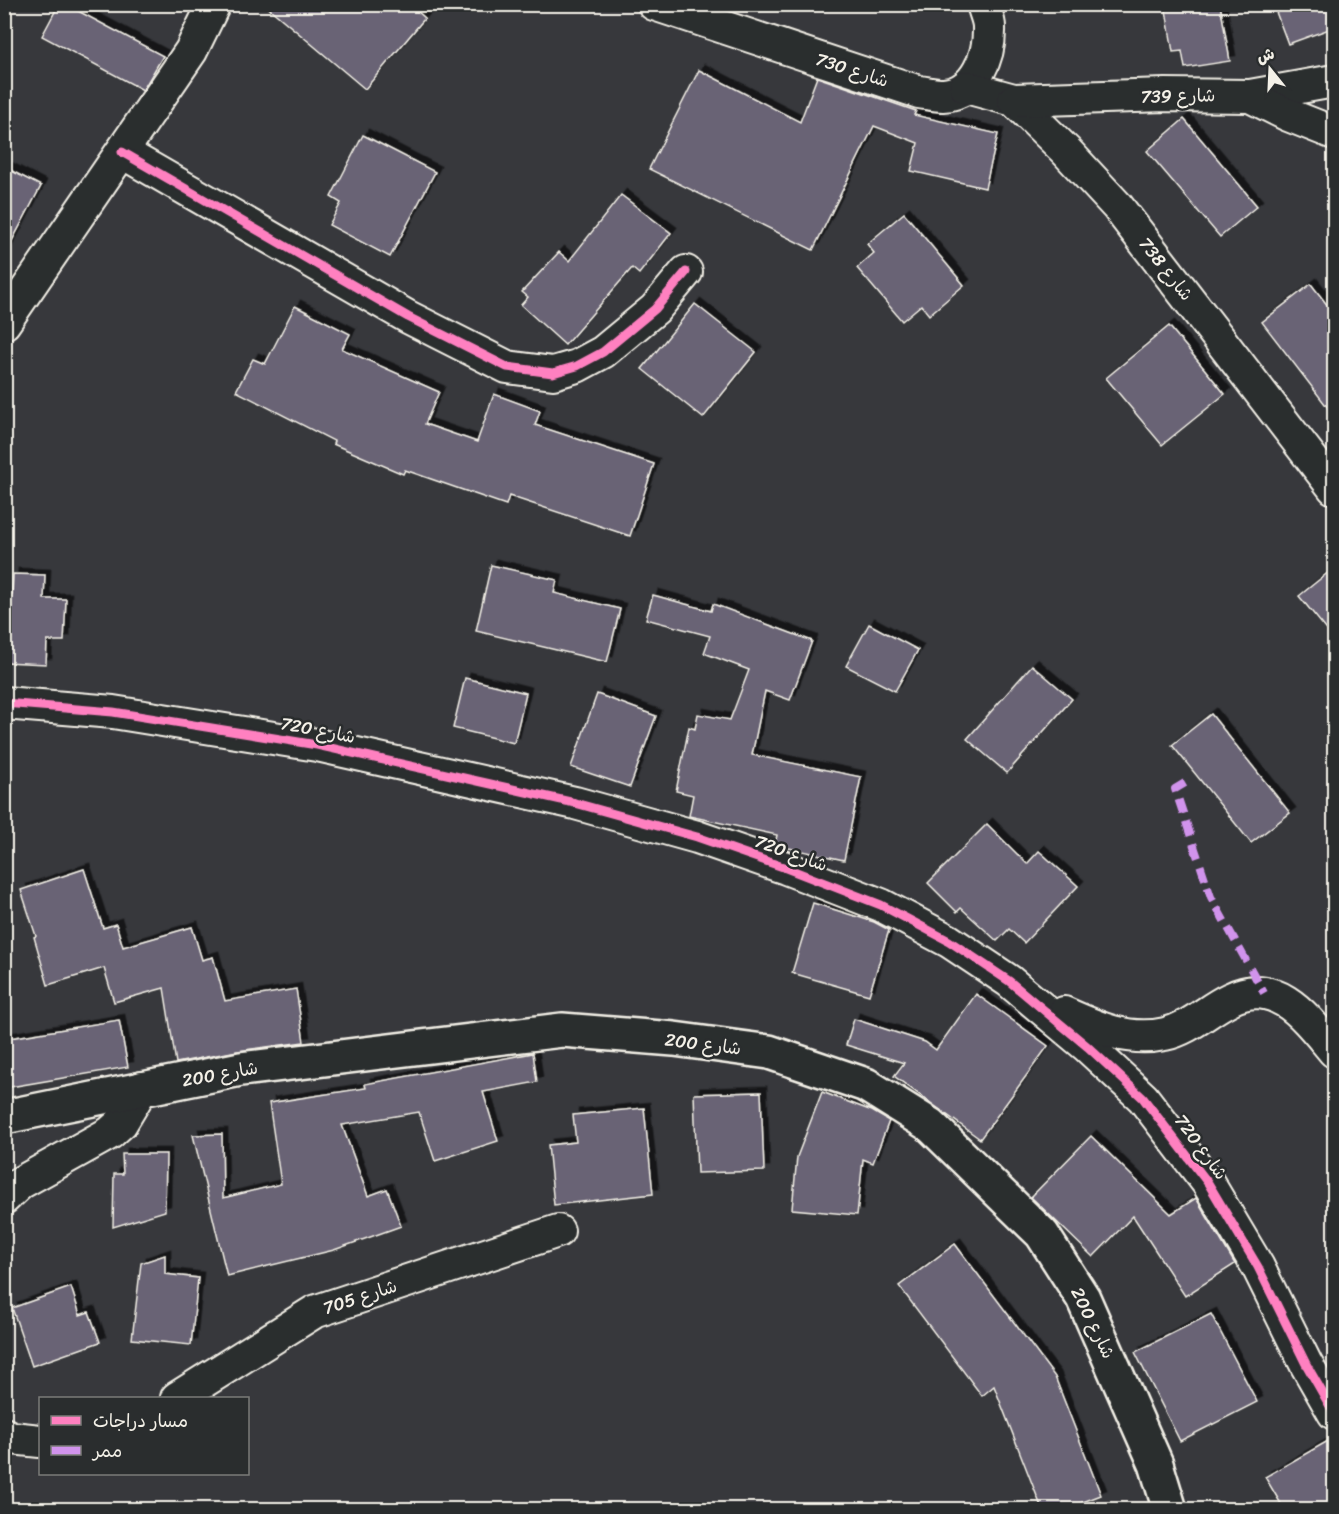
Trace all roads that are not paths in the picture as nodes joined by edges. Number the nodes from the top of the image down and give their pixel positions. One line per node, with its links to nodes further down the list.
1 (214, 4): 9 (street)
2 (654, 4): 5 (street, شارع 730)
3 (983, 4): 5 (street)
4 (1335, 81): 6 (street)
5 (966, 87): 7 (street, شارع 738)
6 (1250, 96): 7 (street, شارع 739); 8 (street, شارع 739)
7 (1014, 100): 12 (street, شارع 738)
8 (1335, 133)
9 (122, 152): 10 (street); 11 (street)
10 (686, 272)
11 (4, 323)
12 (1335, 488)
13 (4, 703): 14 (street, شارع 720)
14 (1009, 981): 15 (street); 21 (street, شارع 720)
15 (1335, 1051)
16 (142, 1088): 17 (main road, شارع 200); 18 (street); 24 (main road, شارع 200)
17 (4, 1117)
18 (4, 1198)
19 (558, 1231): 20 (street, شارع 705)
20 (179, 1397)
21 (1335, 1413)
22 (4, 1434): 23 (street)
23 (39, 1441)
24 (1170, 1509)

